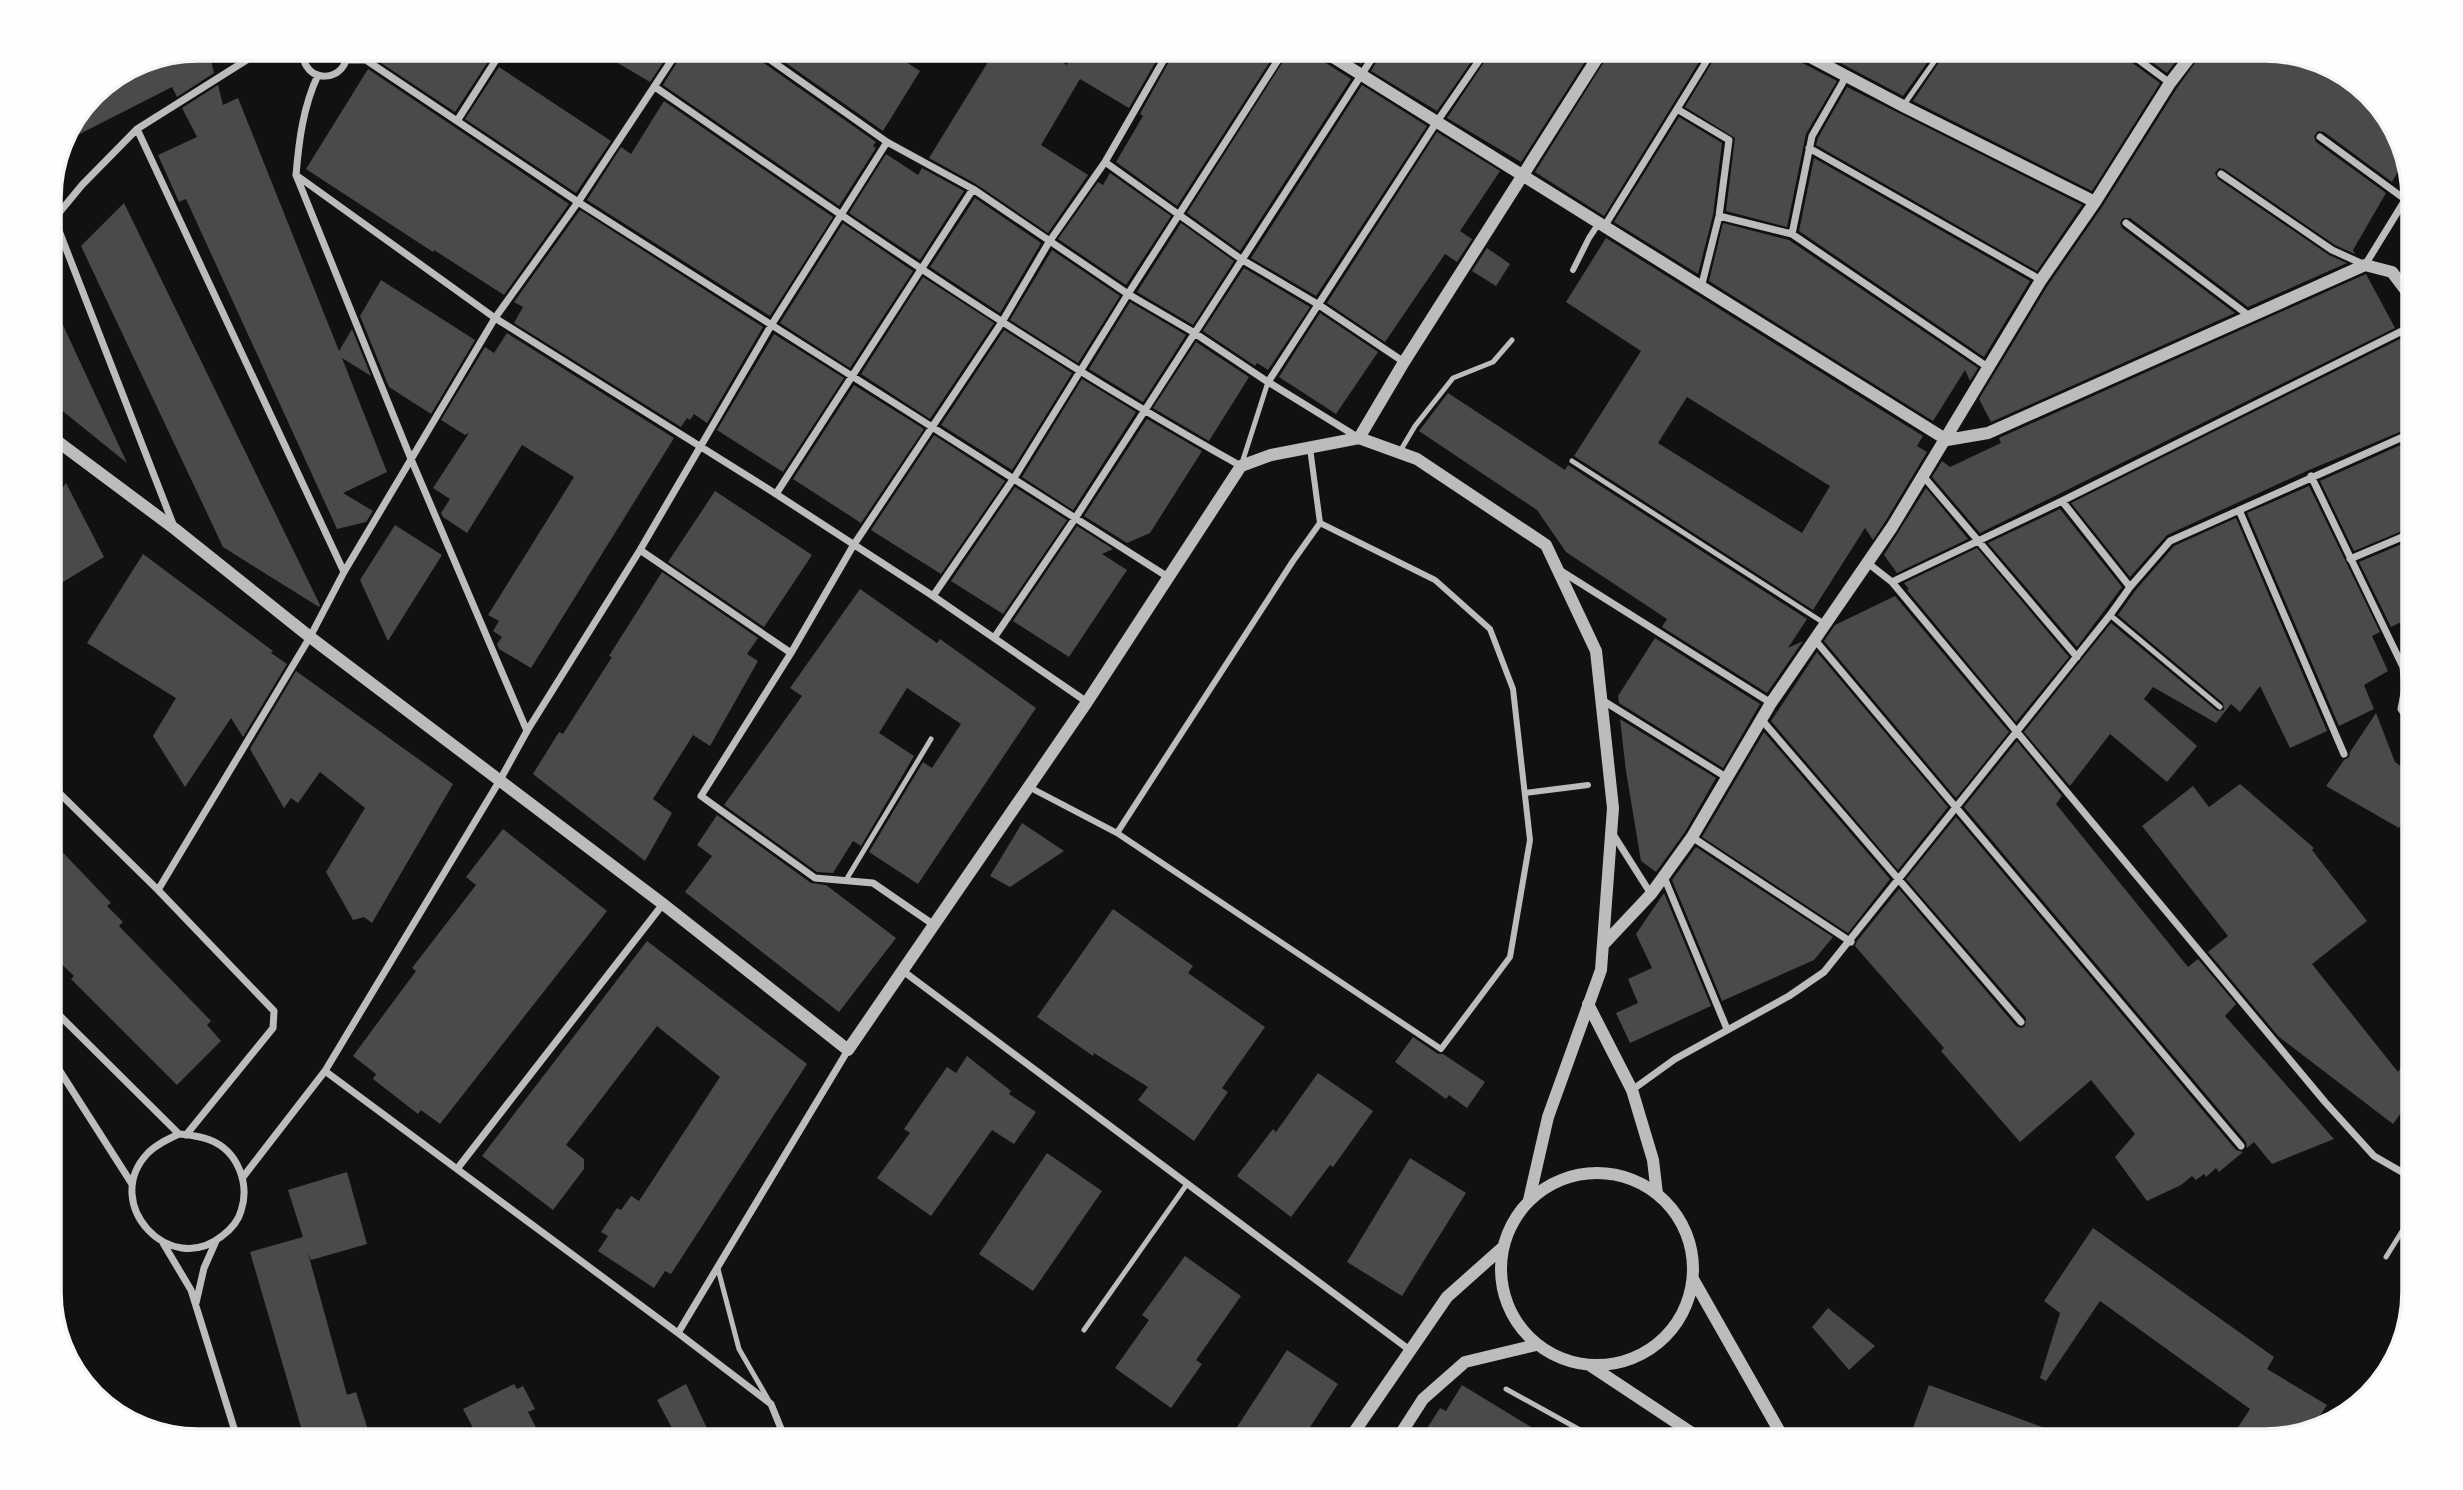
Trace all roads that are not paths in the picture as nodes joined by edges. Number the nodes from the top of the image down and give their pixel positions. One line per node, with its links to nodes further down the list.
1 (239, 61): 28 (street)
2 (305, 61): 19 (street)
3 (346, 61): 19 (street)
4 (367, 61): 26 (street)
5 (495, 61): 26 (street)
6 (671, 61): 23 (street)
7 (772, 61): 30 (street)
8 (1163, 61): 32 (street)
9 (1277, 61): 43 (street)
10 (1339, 61): 20 (street)
11 (1370, 61): 20 (street)
12 (1479, 61): 27 (street)
13 (1595, 61): 35 (street)
14 (1707, 61): 25 (street)
15 (1819, 61): 21 (street)
16 (1935, 61): 24 (lane)
17 (2140, 61): 22 (street)
18 (2187, 61): 22 (street)
19 (318, 75): 34 (street)
20 (1361, 75): 27 (street); 50 (street)
21 (1847, 75): 24 (street); 31 (street)
22 (2170, 83): 38 (street)
23 (655, 87): 39 (street); 42 (street)
24 (1903, 106): 38 (street)
25 (1677, 109): 44 (street); 46 (street)
26 (457, 121): 39 (street)
27 (1436, 123): 35 (street); 58 (street)
28 (137, 130): 41 (street); 99 (street)
29 (2320, 137): 37 (street)
30 (887, 142): 36 (street); 42 (street)
31 (1809, 148): 47 (street); 54 (street)
32 (1105, 162): 43 (street); 48 (street)
33 (2221, 174): 51 (street)
34 (296, 175): 60 (street); 80 (street)
35 (1522, 176): 46 (street); 66 (street)
36 (973, 189): 48 (street); 52 (street)
37 (2401, 196)
38 (2095, 201): 54 (street)
39 (578, 202): 60 (street); 62 (street)
40 (2401, 208): 51 (street)
41 (62, 210)
42 (841, 216): 52 (street); 62 (street)
43 (1178, 216): 50 (street); 57 (street)
44 (1719, 216): 47 (street); 56 (street)
45 (2126, 223): 59 (street)
46 (1602, 225): 53 (street); 56 (street)
47 (1792, 234): 67 (street)
48 (1049, 242): 57 (street); 61 (street)
49 (62, 248): 91 (street)
50 (1241, 259): 58 (street); 64 (street)
51 (2365, 265): 55 (street); 59 (street)
52 (922, 270): 61 (street); 69 (street)
53 (1573, 270)
54 (2040, 280): 67 (street)
55 (2401, 284)
56 (1701, 288): 75 (street)
57 (1128, 294): 64 (street); 68 (street)
58 (1319, 305): 66 (street); 70 (street)
59 (2248, 316): 75 (street)
60 (495, 318): 77 (street); 80 (street)
61 (1002, 322): 68 (street); 72 (street)
62 (772, 324): 69 (street); 77 (street)
63 (2401, 331): 87 (street)
64 (1193, 332): 70 (street); 71 (street)
65 (1512, 340): 79 (lane)
66 (1404, 362): 74 (street)
67 (1989, 368): 75 (street)
68 (1080, 371): 71 (street); 85 (street)
69 (852, 376): 72 (street); 86 (street)
70 (1268, 383): 74 (street); 82 (lane)
71 (1143, 411): 82 (street); 89 (street)
72 (931, 428): 85 (street); 94 (street)
73 (2401, 437): 83 (street)
74 (1359, 438): 78 (street); 79 (street)
75 (1947, 440): 84 (street)
76 (62, 445): 91 (street)
77 (699, 446): 86 (street); 95 (street)
78 (1310, 447): 82 (street); 90 (street)
79 (1399, 453): 98 (street)
80 (411, 459): 99 (street); 117 (street)
81 (1572, 461): 105 (lane)
82 (1241, 466): 100 (street)
83 (2311, 476): 88 (street); 96 (street)
84 (1924, 477): 93 (street); 97 (street)
85 (1014, 478): 89 (street); 103 (street)
86 (776, 494): 94 (street)
87 (2062, 502): 93 (street); 102 (street)
88 (2239, 510): 102 (street); 120 (street)
89 (1076, 517): 100 (street); 107 (street)
90 (1320, 523): 125 (street); 129 (street)
91 (175, 529): 106 (street)
92 (2401, 537): 96 (street)
93 (1979, 542): 101 (street); 110 (street)
94 (853, 546): 103 (street); 109 (street)
95 (640, 550): 109 (street); 117 (street)
96 (2350, 559): 111 (street)
97 (1869, 564): 101 (street); 105 (street)
98 (1558, 570): 112 (street); 114 (street)
99 (344, 572): 106 (street)
100 (1168, 577): 113 (street)
101 (1892, 582): 118 (street)
102 (2130, 587): 104 (street)
103 (933, 596): 107 (street)
104 (2110, 615): 110 (street); 115 (lane)
105 (1826, 624): 108 (street)
106 (310, 637): 122 (street); 134 (street)
107 (994, 638): 113 (street)
108 (1815, 640): 114 (street); 127 (street)
109 (791, 653): 133 (street)
110 (2077, 657): 118 (street)
111 (2401, 664)
112 (1601, 700): 121 (street); 128 (street)
113 (1087, 702): 124 (street)
114 (1771, 703): 116 (street)
115 (2220, 707)
116 (1761, 719): 121 (street); 132 (street)
117 (527, 731): 122 (street)
118 (2016, 733): 127 (street); 152 (street)
119 (931, 739): 133 (lane)
120 (2344, 754)
121 (1726, 777): 130 (street)
122 (500, 780): 136 (street); 146 (street)
123 (1588, 785): 125 (street)
124 (1029, 787): 129 (street); 137 (street)
125 (1525, 793): 129 (street)
126 (62, 796): 134 (street)
127 (1955, 806): 132 (street); 150 (street)
128 (1611, 831): 135 (street); 139 (street)
129 (1117, 833)
130 (1692, 837): 131 (street); 138 (street)
131 (1664, 877): 135 (street); 144 (street)
132 (1898, 879): 138 (street); 143 (street)
133 (846, 880): 137 (street)
134 (158, 890): 149 (street)
135 (1651, 894): 139 (street)
136 (663, 904): 145 (street); 151 (street)
137 (934, 925): 140 (street)
138 (1851, 942): 144 (street)
139 (1603, 945): 141 (street)
140 (903, 971): 145 (street); 155 (street)
141 (1588, 1004): 148 (street); 157 (street)
142 (62, 1018): 149 (street)
143 (2021, 1022)
144 (1727, 1029): 148 (street)
145 (848, 1050): 163 (street)
146 (325, 1071): 151 (street); 153 (street)
147 (62, 1074): 154 (street)
148 (1632, 1090): 156 (street)
149 (182, 1134): 153 (street); 154 (street)
150 (2241, 1146)
151 (457, 1169): 167 (street)
152 (2402, 1172)
153 (243, 1177): 159 (street)
154 (132, 1184): 160 (street)
155 (1187, 1184): 166 (lane); 169 (street)
156 (1657, 1194): 157 (street); 164 (street)
157 (1529, 1200): 161 (street)
158 (2402, 1231): 162 (lane)
159 (216, 1241): 160 (street); 165 (street)
160 (162, 1242): 165 (street)
161 (1502, 1248): 168 (street); 169 (street)
162 (2386, 1257)
163 (718, 1269): 167 (street); 172 (lane)
164 (1693, 1279): 170 (street); 179 (street)
165 (195, 1304): 173 (street)
166 (1084, 1331)
167 (678, 1333): 172 (street)
168 (1536, 1345): 170 (street); 176 (street)
169 (1411, 1351): 175 (street)
170 (1591, 1366): 178 (street)
171 (1506, 1389): 177 (lane)
172 (771, 1404): 174 (street)
173 (234, 1429)
174 (781, 1429)
175 (1356, 1429)
176 (1404, 1429)
177 (1578, 1429)
178 (1686, 1429)
179 (1778, 1429)

